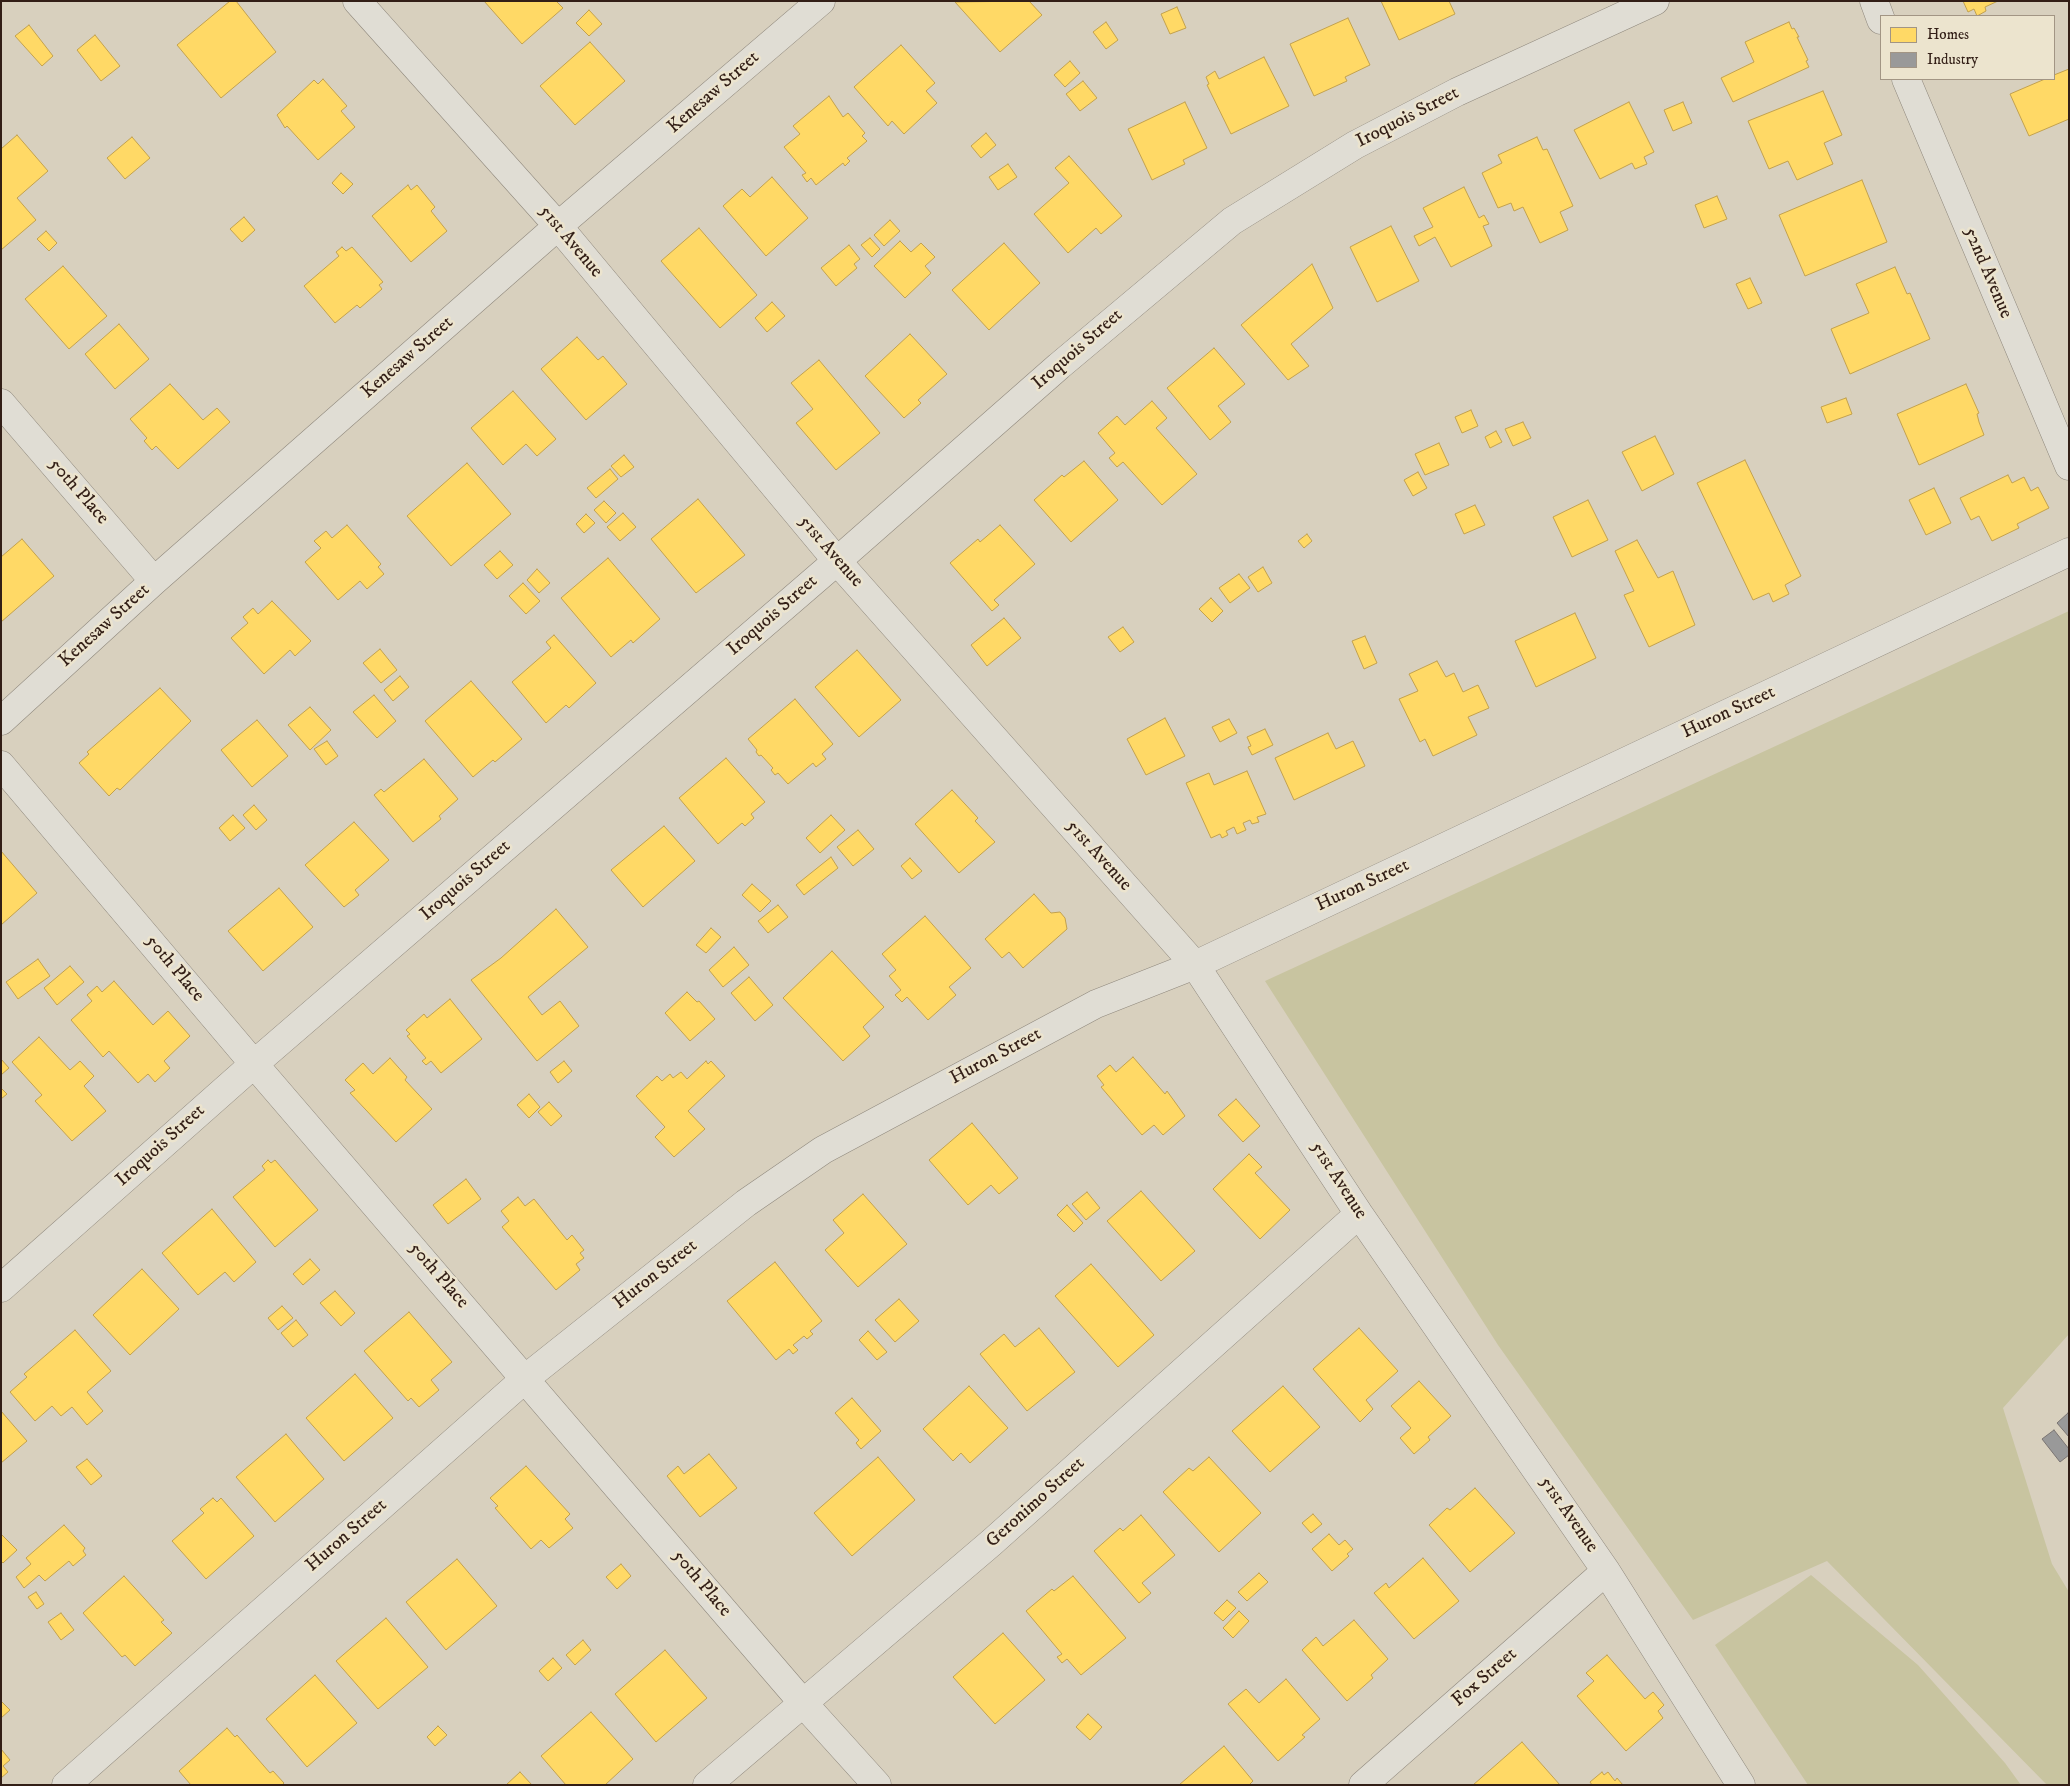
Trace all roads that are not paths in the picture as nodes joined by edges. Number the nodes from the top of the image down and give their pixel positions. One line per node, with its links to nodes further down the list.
1 (357, 1): 7 (street, 51st Avenue)
2 (821, 1): 7 (street, Kenesaw Street)
3 (1655, 1): 11 (street, Iroquois Street)
4 (1874, 1): 5 (street)
5 (1880, 17)
6 (1906, 80): 9 (street, 52nd Avenue)
7 (558, 226): 11 (street, 51st Avenue); 12 (street, Kenesaw Street)
8 (1, 403): 12 (street, 50th Place)
9 (2069, 466)
10 (2069, 552): 15 (street, Huron Street)
11 (837, 561): 15 (street, 51st Avenue); 16 (street, Iroquois Street)
12 (154, 581): 13 (street, Kenesaw Street)
13 (1, 721)
14 (1, 765): 16 (street, 50th Place)
15 (1195, 965): 17 (street, 51st Avenue); 19 (street, Huron Street)
16 (254, 1064): 18 (street, Iroquois Street); 19 (street, 50th Place)
17 (1360, 1214): 20 (street, 51st Avenue); 21 (street, Geronimo Street)
18 (1, 1288)
19 (526, 1378): 21 (street, 50th Place); 22 (street, Huron Street)
20 (1606, 1571): 25 (street, Fox Street); 26 (street, 51st Avenue)
21 (802, 1702): 23 (street, Geronimo Street); 24 (street, 50th Place)
22 (66, 1785)
23 (707, 1785)
24 (877, 1785)
25 (1363, 1785)
26 (1741, 1785)

